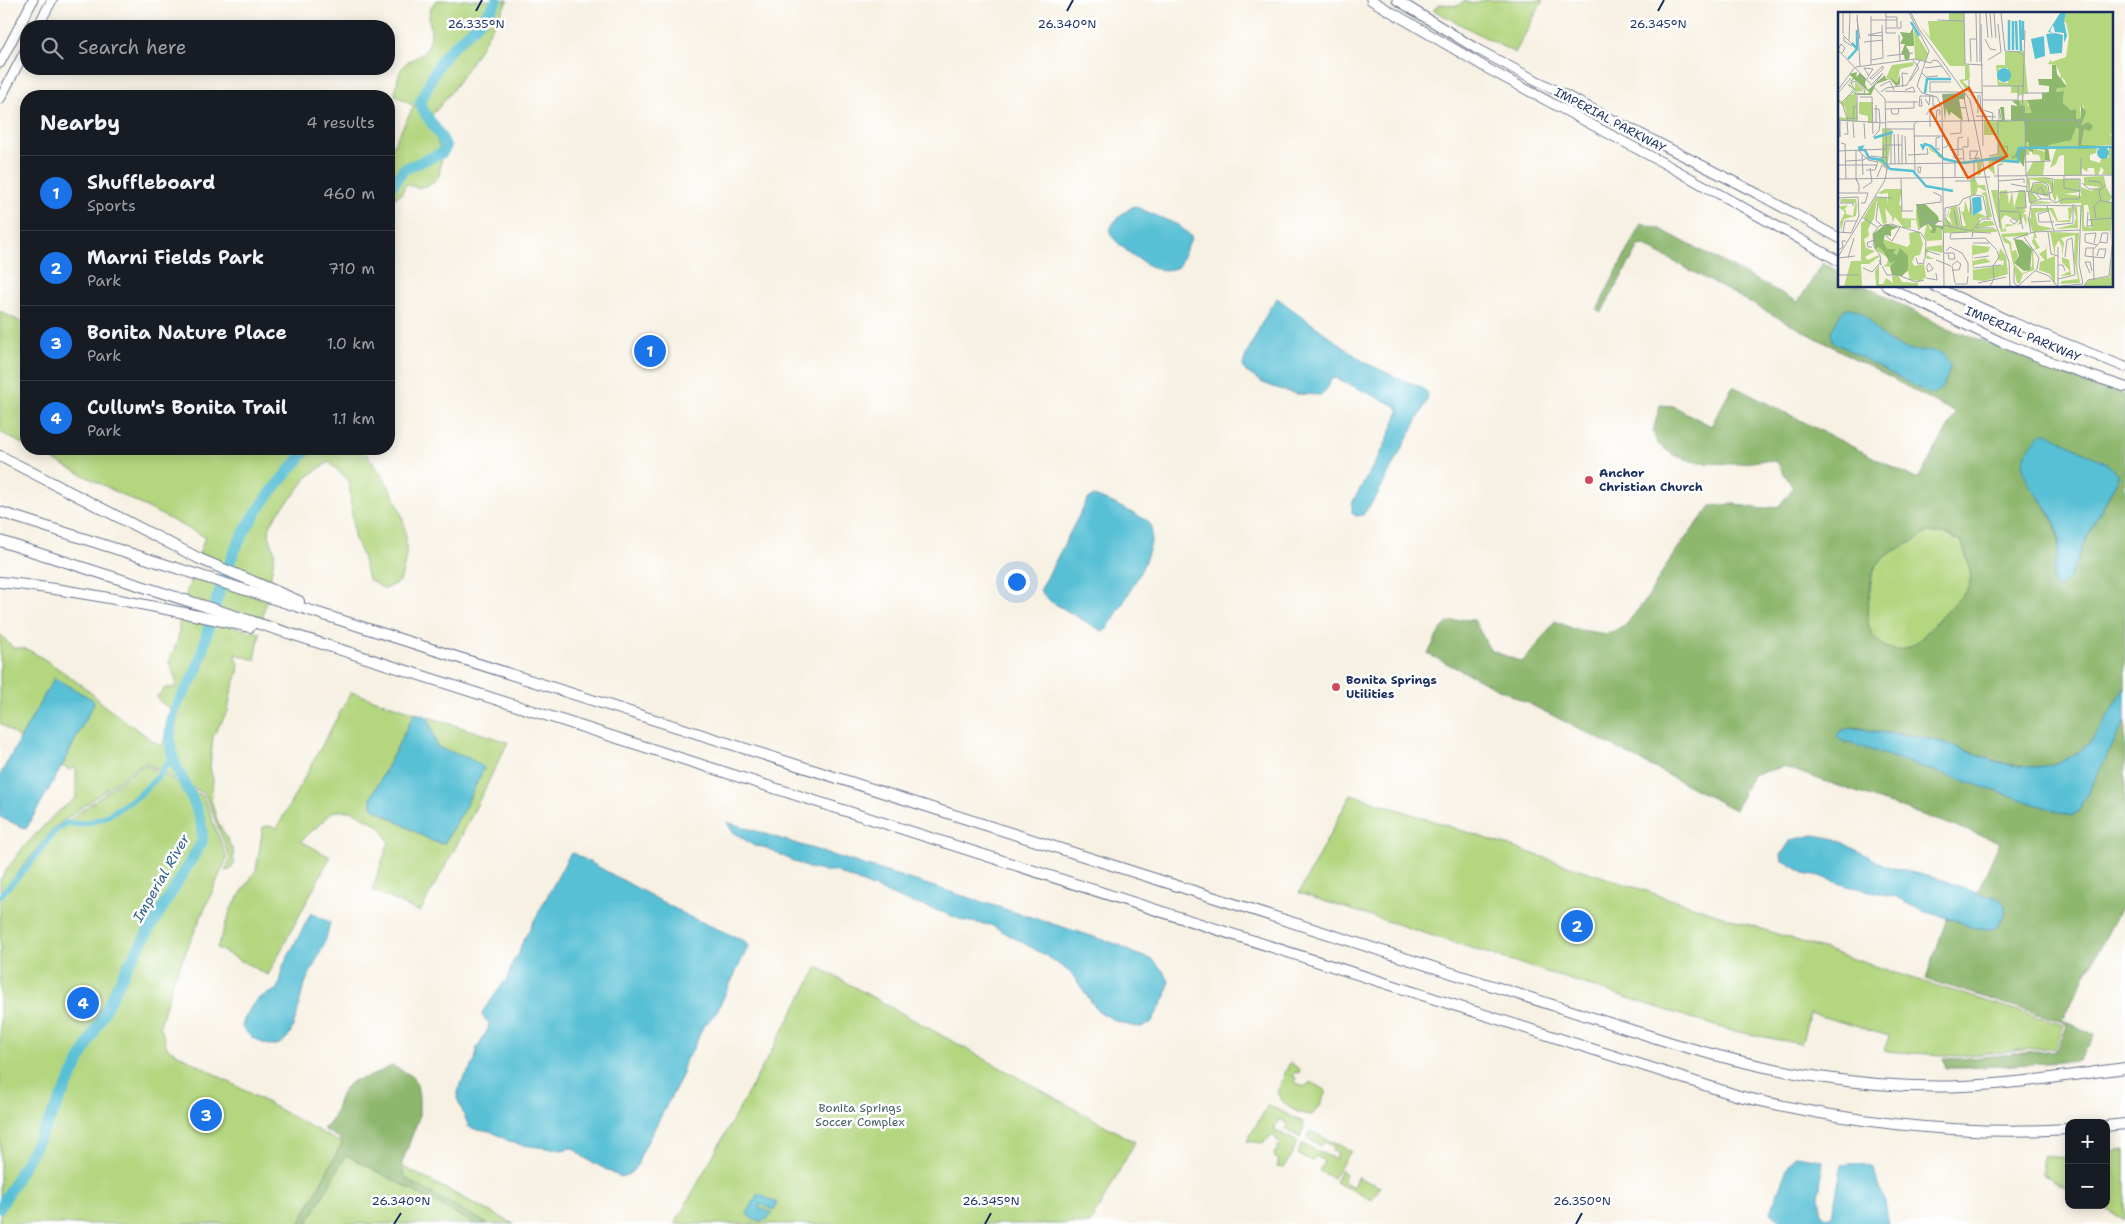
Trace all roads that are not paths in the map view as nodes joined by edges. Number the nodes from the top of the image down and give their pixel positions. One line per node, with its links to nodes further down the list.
1 (33, 0): 5 (main road)
2 (52, 0): 6 (main road)
3 (1371, 0): 12 (main road, IMPERIAL PARKWAY)
4 (1397, 0): 11 (main road, IMPERIAL PARKWAY)
5 (23, 20)
6 (41, 20)
7 (20, 25): 9 (main road)
8 (20, 61): 10 (main road)
9 (0, 63)
10 (0, 99)
11 (1838, 237)
12 (1838, 260)
13 (1890, 288): 16 (main road, IMPERIAL PARKWAY)
14 (1938, 288): 15 (main road, IMPERIAL PARKWAY)
15 (2125, 367)
16 (2125, 387)
17 (0, 456): 21 (highway)
18 (0, 512): 21 (highway)
19 (0, 541): 22 (highway)
20 (0, 582): 22 (highway)
21 (278, 596): 23 (highway)
22 (268, 629): 26 (highway)
23 (2125, 1068)
24 (2125, 1124): 25 (highway)
25 (2110, 1126)
26 (2065, 1129)

